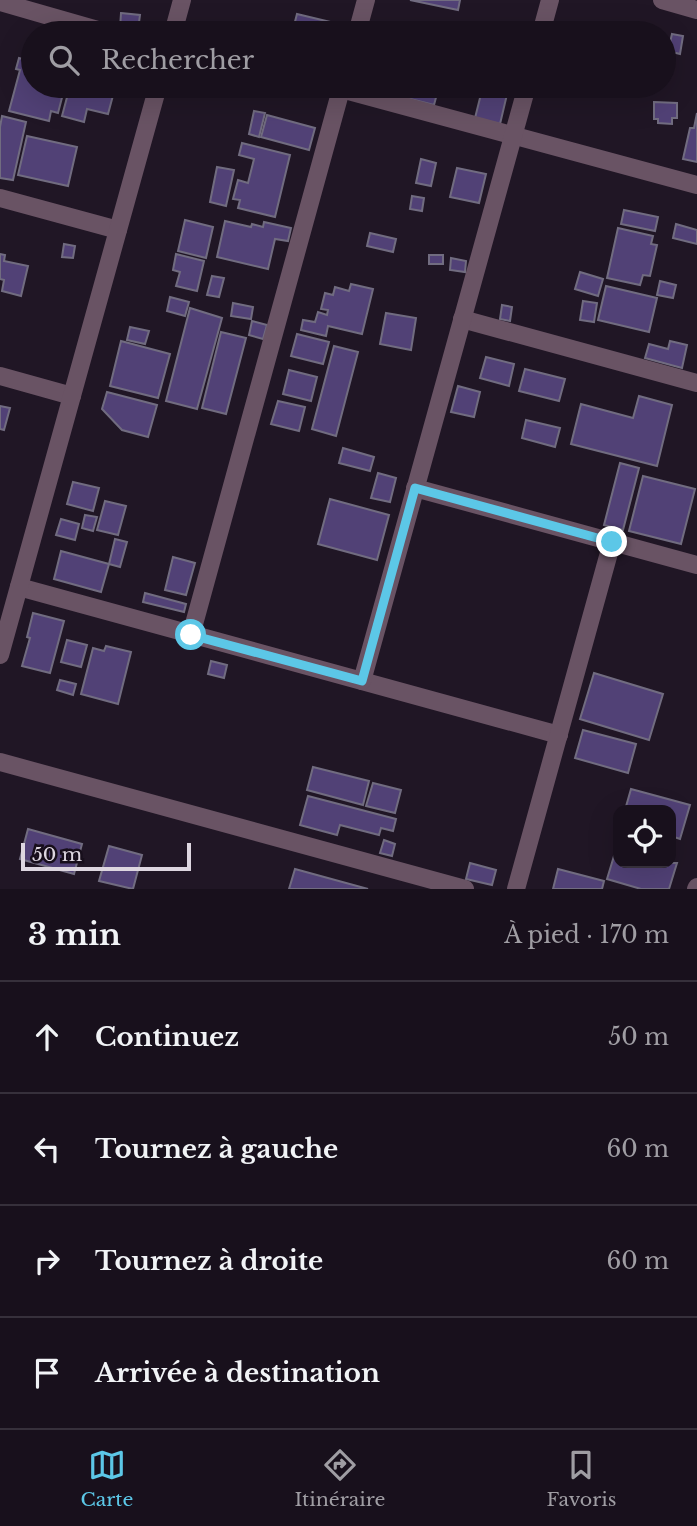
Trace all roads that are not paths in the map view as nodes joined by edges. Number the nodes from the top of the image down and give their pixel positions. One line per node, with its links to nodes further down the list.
1 (181, 0): 8 (street)
2 (366, 0): 9 (street)
3 (550, 0): 10 (street)
4 (662, 0): 6 (street)
5 (0, 2): 7 (street)
6 (697, 10)
7 (66, 21)
8 (176, 21)
9 (360, 21)
10 (544, 21)
11 (155, 98): 18 (street)
12 (335, 98): 27 (street)
13 (378, 98): 15 (street)
14 (524, 98): 15 (street)
15 (513, 135): 16 (street); 19 (street)
16 (697, 185)
17 (0, 198): 18 (street)
18 (118, 230): 22 (street)
19 (462, 319): 21 (street); 23 (street)
20 (0, 376): 22 (street)
21 (697, 383)
22 (72, 396): 26 (street)
23 (415, 488): 24 (street); 29 (street)
24 (612, 542): 25 (street); 30 (street)
25 (697, 565)
26 (19, 587): 27 (street); 28 (street)
27 (191, 635): 29 (street)
28 (0, 655)
29 (362, 681): 30 (street)
30 (559, 735): 33 (street)
31 (0, 762): 32 (street)
32 (465, 889)
33 (516, 889)

